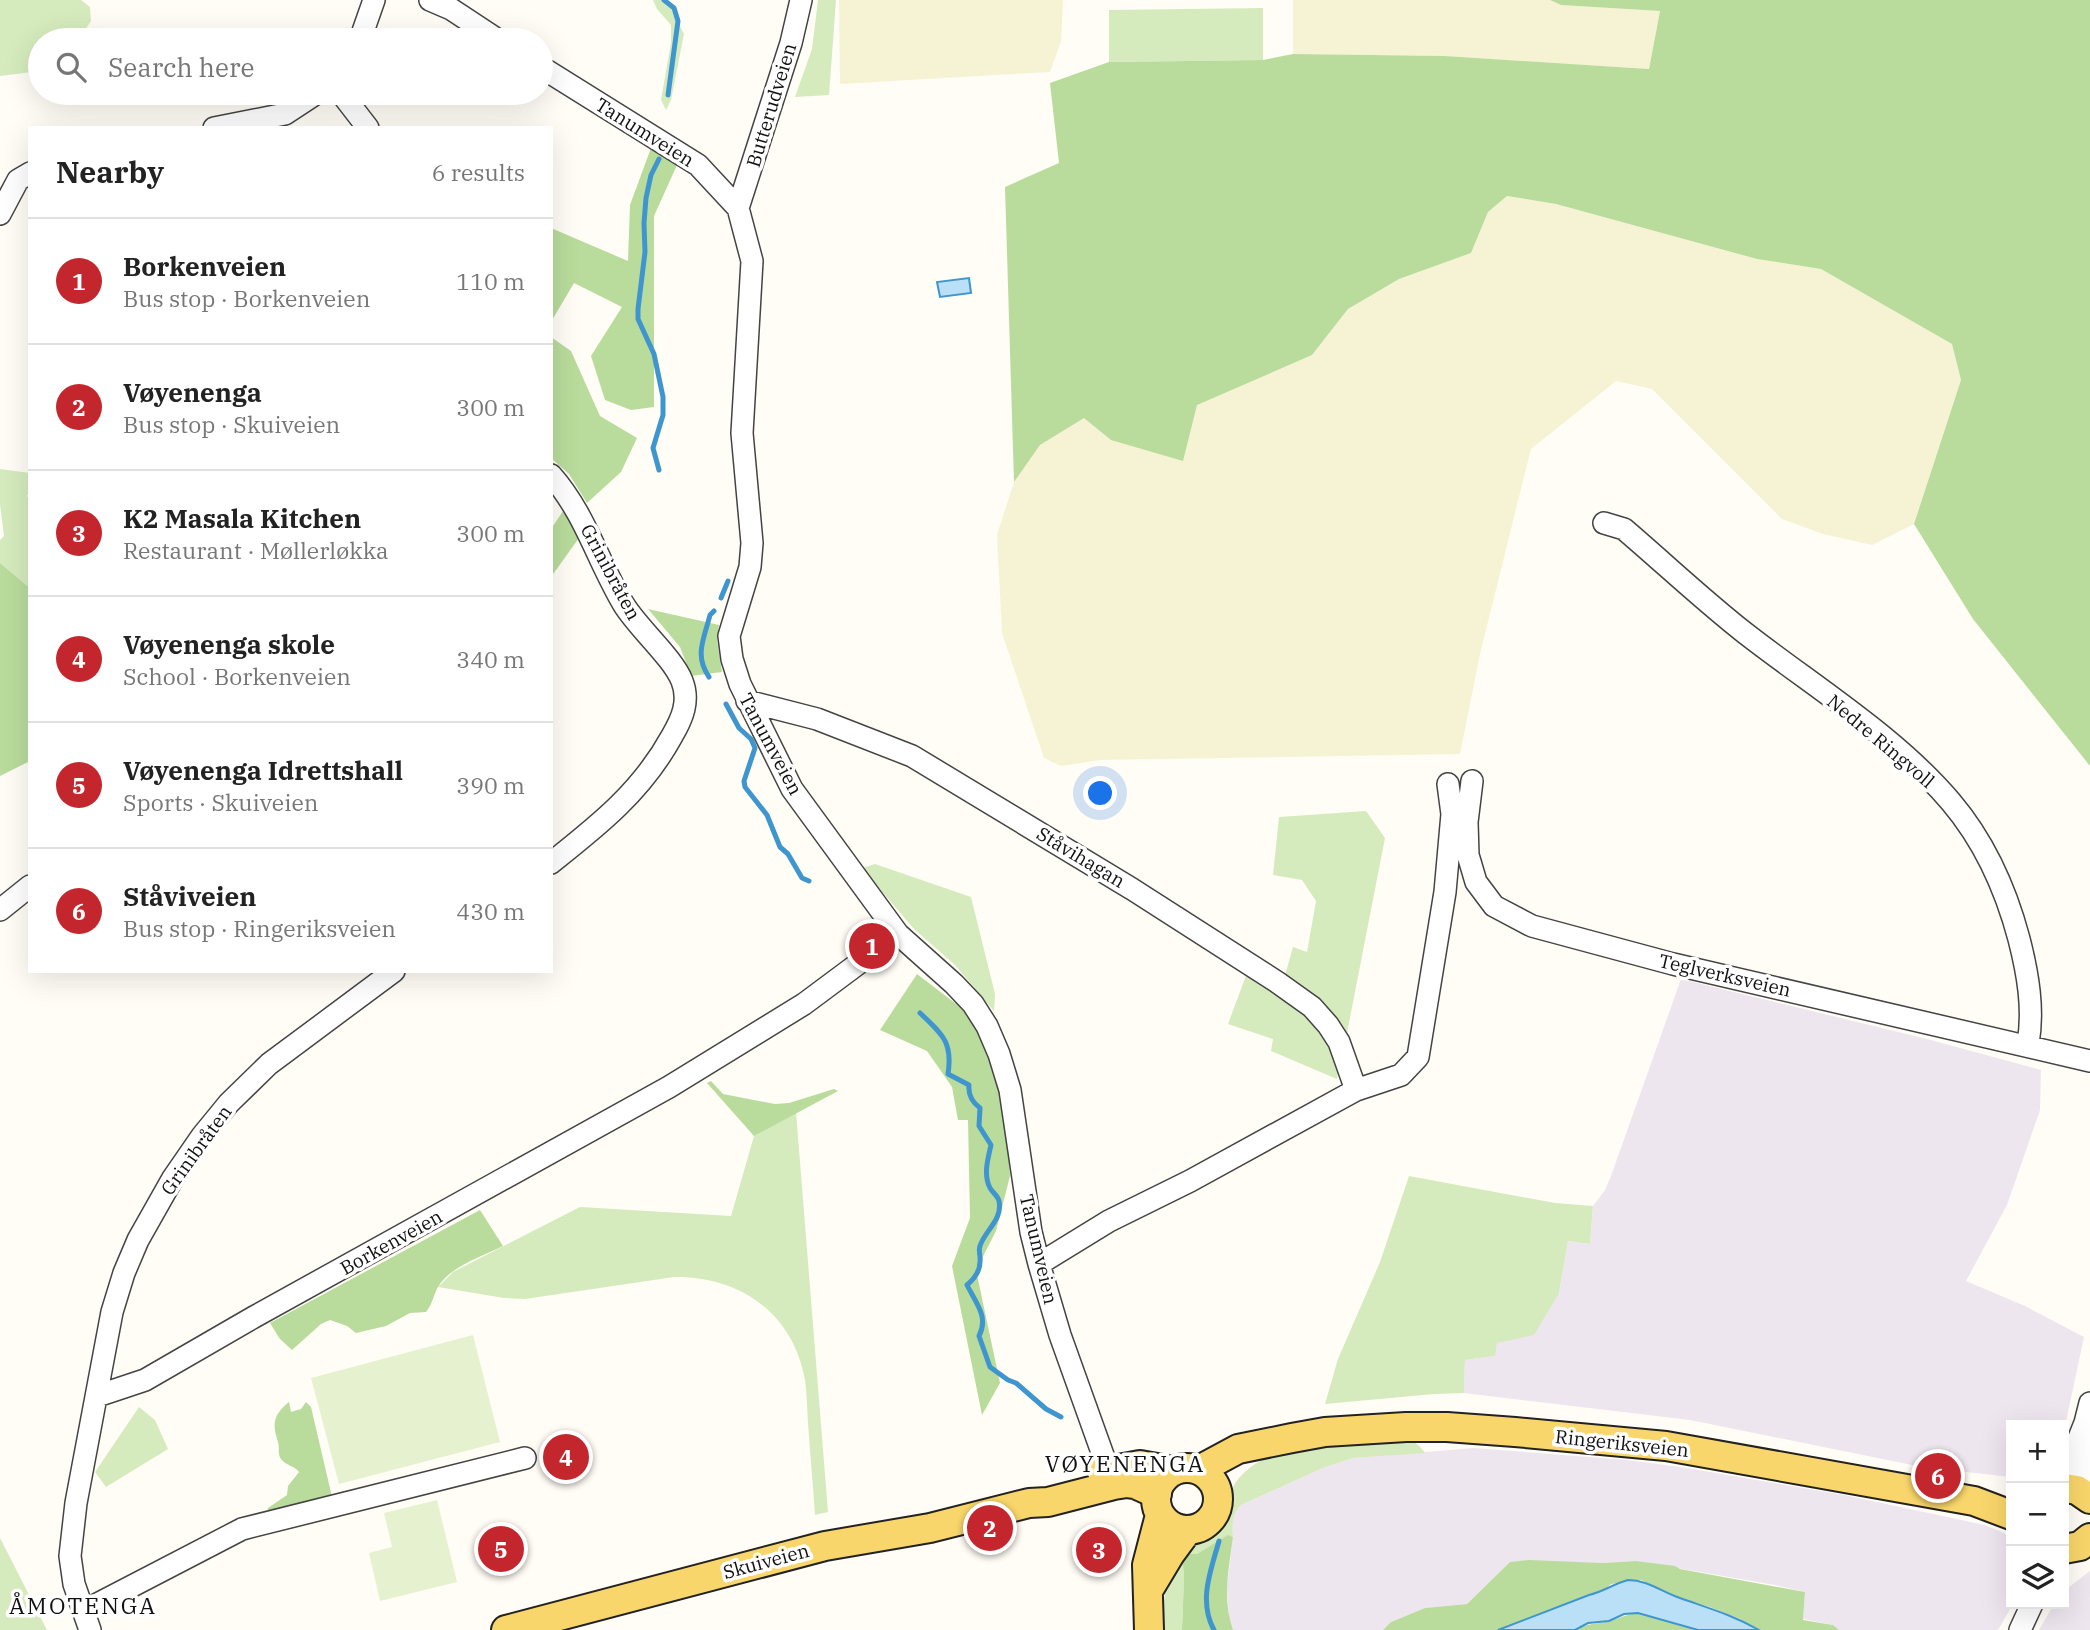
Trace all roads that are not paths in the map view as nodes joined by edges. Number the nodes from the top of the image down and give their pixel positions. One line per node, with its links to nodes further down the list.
1 (374, 0): 4 (street)
2 (430, 0): 5 (street)
3 (801, 0): 13 (street, Butterudveien)
4 (364, 28)
5 (480, 28)
6 (553, 75): 13 (street, Tanumveien)
7 (304, 105): 9 (street)
8 (350, 105): 11 (street)
9 (287, 121): 10 (street)
10 (235, 126)
11 (366, 126)
12 (28, 173): 14 (street)
13 (738, 208): 17 (street, Tanumveien)
14 (0, 214)
15 (553, 477): 20 (street, Grinibråten)
16 (1604, 523): 25 (street, Nedre Ringvoll)
17 (747, 701): 23 (street, Tanumveien); 27 (street, Ståvihagan)
18 (1472, 781): 25 (street, Teglverksveien)
19 (1448, 784): 27 (street)
20 (553, 861)
21 (28, 888): 22 (street)
22 (0, 910)
23 (898, 934): 28 (street, Tanumveien); 29 (street, Borkenveien)
24 (391, 973): 29 (street, Grinibråten)
25 (2028, 1044): 26 (street, Teglverksveien)
26 (2090, 1061)
27 (1356, 1090): 28 (street)
28 (1039, 1264): 35 (street, Tanumveien)
29 (97, 1396): 45 (street)
30 (2087, 1413): 33 (street); 37 (street)
31 (1266, 1444): 34 (main road, Ringeriksveien); 36 (main road); 39 (main road, Ringeriksveien)
32 (525, 1458): 45 (street)
33 (2069, 1462)
34 (1186, 1471): 35 (main road, Skuiveien); 36 (main road); 40 (main road)
35 (1112, 1478): 40 (main road, Skuiveien); 46 (main road, Skuiveien)
36 (1218, 1493): 42 (main road)
37 (2080, 1494)
38 (2006, 1500): 39 (main road, Ringeriksveien)
39 (1974, 1501): 41 (main road, Ringeriksveien)
40 (1158, 1504): 42 (main road); 43 (main road)
41 (2006, 1513)
42 (1187, 1531): 43 (main road)
43 (1149, 1589): 47 (main road)
44 (2031, 1609): 48 (street)
45 (87, 1621)
46 (506, 1630)
47 (1149, 1630)
48 (2020, 1630)

